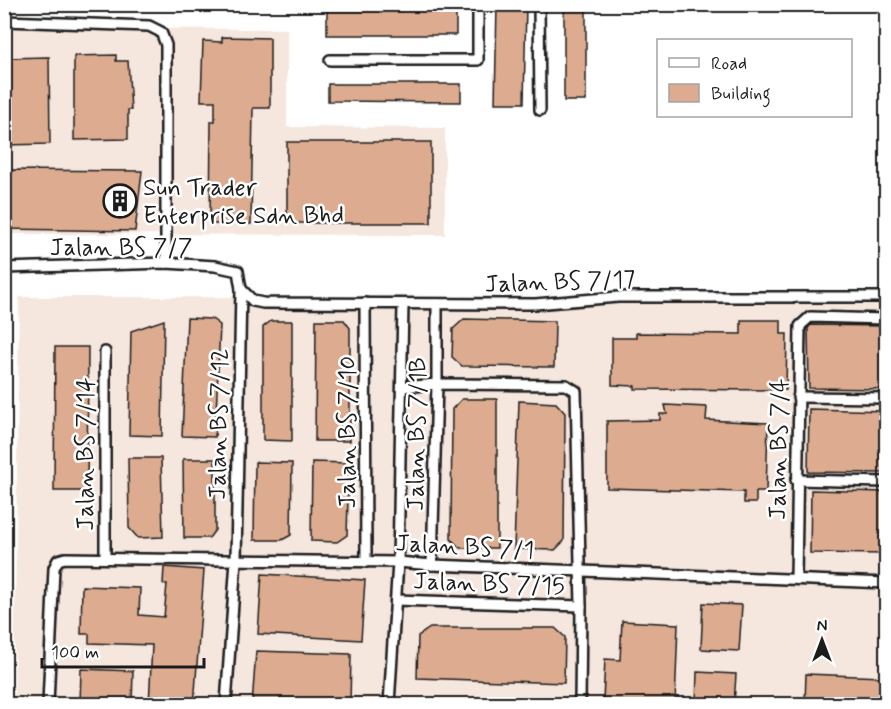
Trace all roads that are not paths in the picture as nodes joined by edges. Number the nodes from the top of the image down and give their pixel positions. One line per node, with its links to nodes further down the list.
1 (478, 4): 4 (street)
2 (539, 4): 5 (street)
3 (4, 21): 6 (street)
4 (330, 60)
5 (540, 110)
6 (166, 263): 7 (street, Jalan BS 7/7); 8 (street, Jalan BS 7/7)
7 (4, 268)
8 (238, 272): 9 (street, Jalan BS 7/12)
9 (241, 289): 11 (street, Jalan BS 7/17); 23 (street, Jalan BS 7/12)
10 (886, 297): 13 (street, Jalan BS 7/17)
11 (365, 303): 12 (street, Jalan BS 7/17); 24 (street, Jalan BS 7/10)
12 (403, 304): 13 (street, Jalan BS 7/17); 17 (street, Jalan BS 7/1B)
13 (437, 304): 16 (street, Jalan BS 7/1B)
14 (886, 319): 18 (street, Jalan BS 7/4)
15 (105, 352): 22 (street, Jalan BS 7/14)
16 (437, 384): 17 (street); 26 (street, Jalan BS 7/1B); 27 (street)
17 (402, 387): 25 (street, Jalan BS 7/1B)
18 (798, 397): 19 (street); 20 (street, Jalan BS 7/4)
19 (886, 398)
20 (796, 480): 21 (street); 28 (street, Jalan BS 7/4)
21 (886, 482)
22 (105, 557): 23 (street, Jalan BS 7/1); 32 (street, Jalan BS 7/1)
23 (236, 560): 24 (street, Jalan BS 7/1); 33 (street, Jalan BS 7/12)
24 (366, 562): 25 (street, Jalan BS 7/1)
25 (398, 562): 26 (street, Jalan BS 7/1); 30 (street, Jalan BS 7/1B)
26 (432, 565): 27 (street, Jalan BS 7/1)
27 (579, 571): 28 (street, Jalan BS 7/1); 31 (street)
28 (796, 579): 29 (street, Jalan BS 7/1)
29 (886, 583)
30 (396, 600): 31 (street, Jalan BS 7/15); 34 (street, Jalan BS 7/1B)
31 (581, 606): 35 (street)
32 (48, 705)
33 (226, 705)
34 (389, 705)
35 (580, 705)

